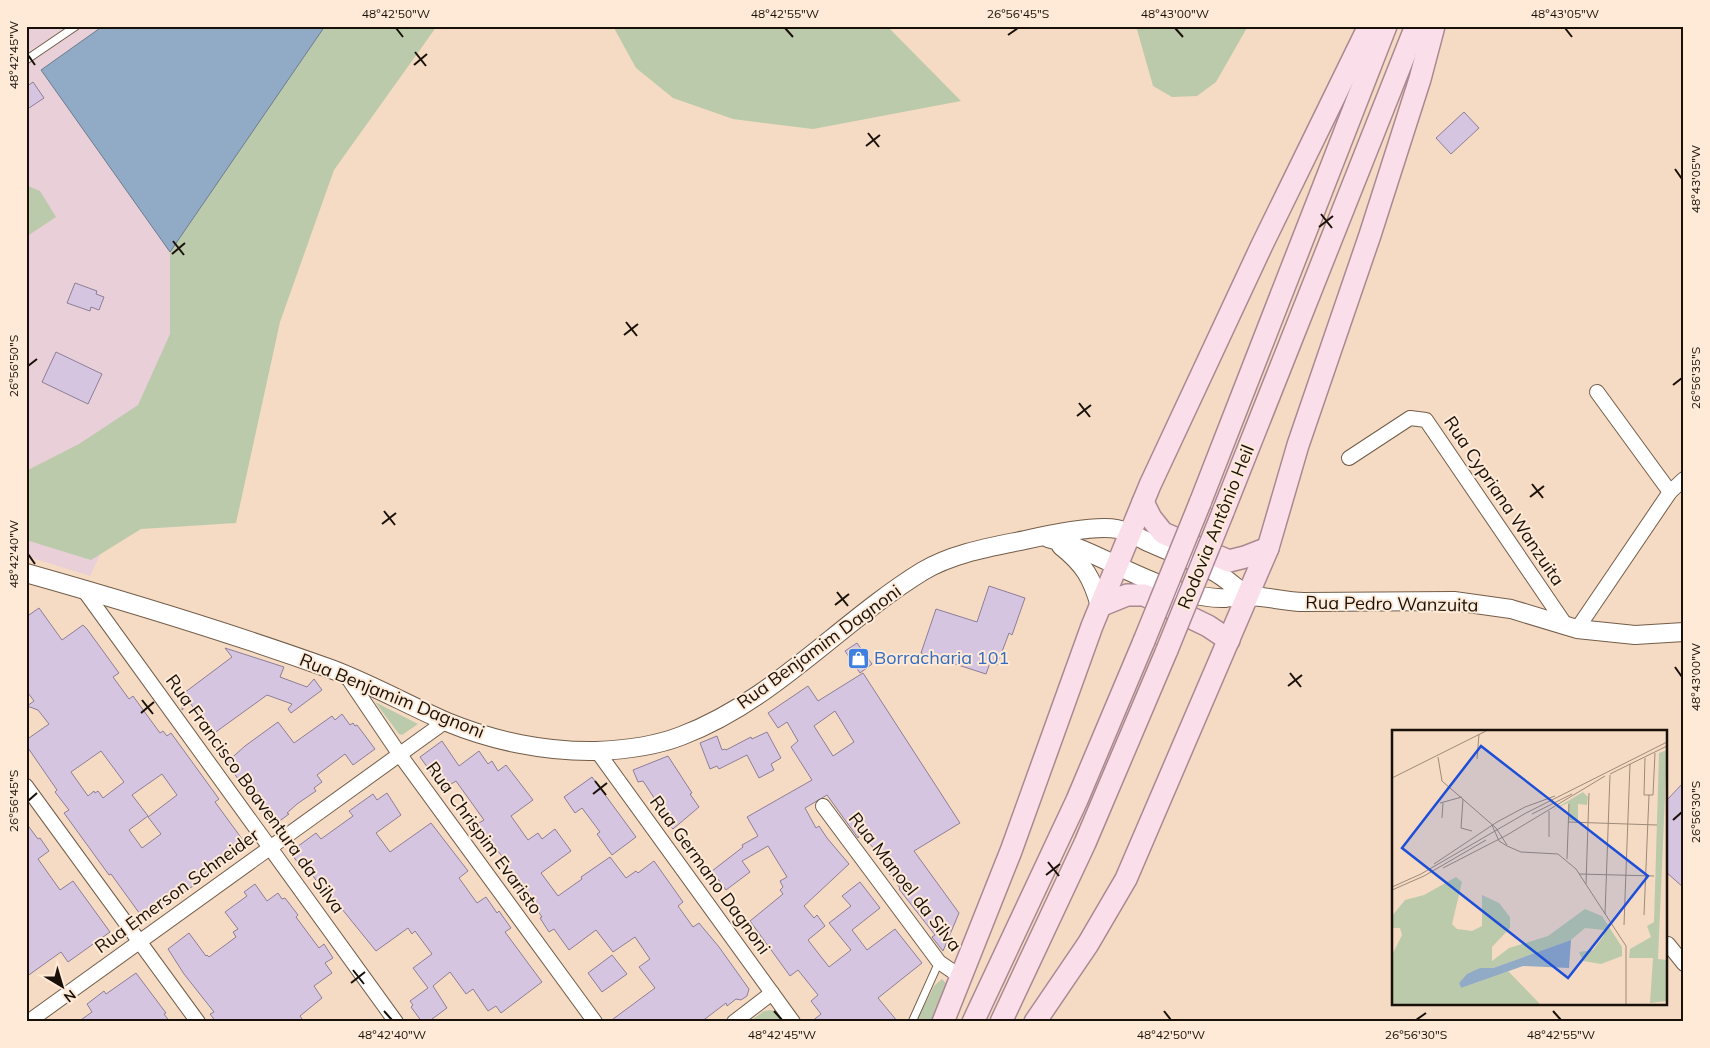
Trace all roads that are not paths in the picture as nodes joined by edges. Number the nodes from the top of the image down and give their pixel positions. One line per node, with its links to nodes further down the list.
1 (76, 26): 6 (lane)
2 (1369, 26): 11 (main road)
3 (1386, 26): 44 (main road, Rodovia Antônio Heil, bridge)
4 (1416, 26): 45 (main road, Rodovia Antônio Heil, bridge)
5 (1434, 26): 14 (main road)
6 (26, 60)
7 (1597, 392): 10 (street)
8 (1349, 458): 20 (street, Rua Cypriana Wanzuita)
9 (1684, 479): 10 (street)
10 (1670, 492): 20 (street)
11 (1143, 502): 12 (main road); 14 (main road)
12 (1129, 534): 13 (street, Rua Benjamim Dagnoni); 15 (main road); 18 (street, Rua Benjamim Dagnoni)
13 (1041, 536): 15 (street, Rua Benjamim Dagnoni); 19 (street); 25 (street, Rua Benjamim Dagnoni)
14 (1268, 548): 18 (main road)
15 (1117, 565): 18 (street, Rua Benjamim Dagnoni); 19 (main road)
16 (26, 573): 17 (street, Rua Benjamim Dagnoni)
17 (83, 589): 23 (street, Rua Benjamim Dagnoni); 29 (street, Rua Francisco Boaventura da Silva)
18 (1247, 596): 20 (street, Rua Pedro Wanzuita); 22 (main road)
19 (1100, 606): 22 (main road); 34 (main road)
20 (1572, 628): 21 (street, Rua Pedro Wanzuita)
21 (1684, 632)
22 (1229, 640): 46 (main road)
23 (346, 675): 24 (street, Rua Benjamim Dagnoni); 26 (street, Rua Chrispim Evaristo)
24 (446, 721): 25 (street, Rua Benjamim Dagnoni); 26 (street, Rua Emerson Schneider)
25 (597, 751): 35 (street, Rua Germano Dagnoni)
26 (400, 755): 29 (street, Rua Emerson Schneider); 39 (street, Rua Chrispim Evaristo)
27 (26, 786): 30 (street)
28 (823, 806): 32 (street, Rua Manoel da Silva)
29 (270, 847): 30 (street, Rua Emerson Schneider); 38 (street, Rua Francisco Boaventura da Silva)
30 (140, 942): 36 (street, Rua Emerson Schneider); 37 (street)
31 (1668, 944): 33 (street)
32 (939, 962): 34 (street, Rua Manoel da Silva); 42 (lane)
33 (1684, 964)
34 (961, 977): 43 (main road)
35 (772, 993): 40 (street); 41 (street, Rua Germano Dagnoni)
36 (28, 1022)
37 (198, 1022)
38 (396, 1022)
39 (596, 1022)
40 (734, 1022)
41 (793, 1022)
42 (912, 1022)
43 (942, 1022)
44 (973, 1022)
45 (1001, 1022)
46 (1036, 1022)

